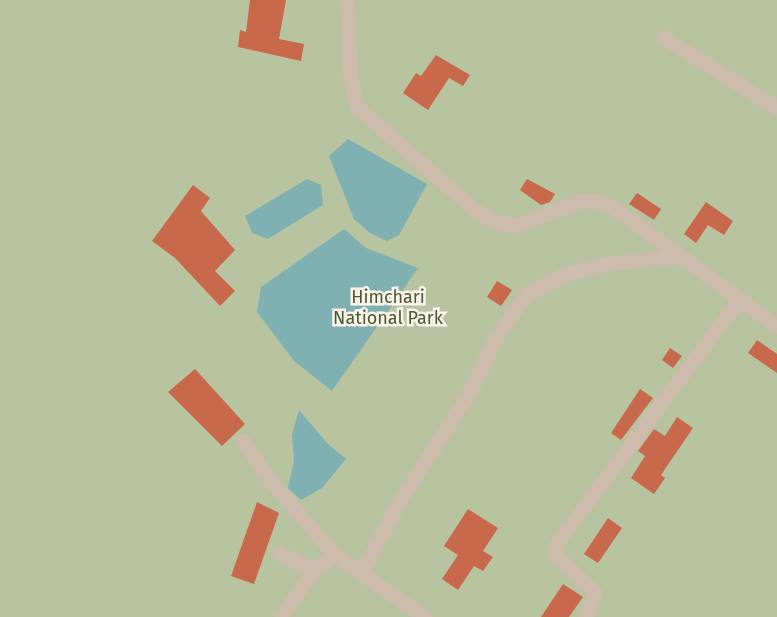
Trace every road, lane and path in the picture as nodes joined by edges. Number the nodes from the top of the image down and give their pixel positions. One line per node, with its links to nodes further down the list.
1 (347, 0): 4 (street)
2 (663, 38): 3 (street)
3 (777, 108)
4 (681, 256): 5 (street); 11 (street)
5 (739, 299): 6 (street); 14 (street)
6 (777, 326)
7 (243, 441): 9 (street)
8 (279, 553): 10 (street)
9 (335, 555): 10 (street); 11 (street)
10 (313, 570): 12 (street)
11 (361, 573): 13 (street)
12 (281, 617)
13 (424, 617)
14 (585, 617)

